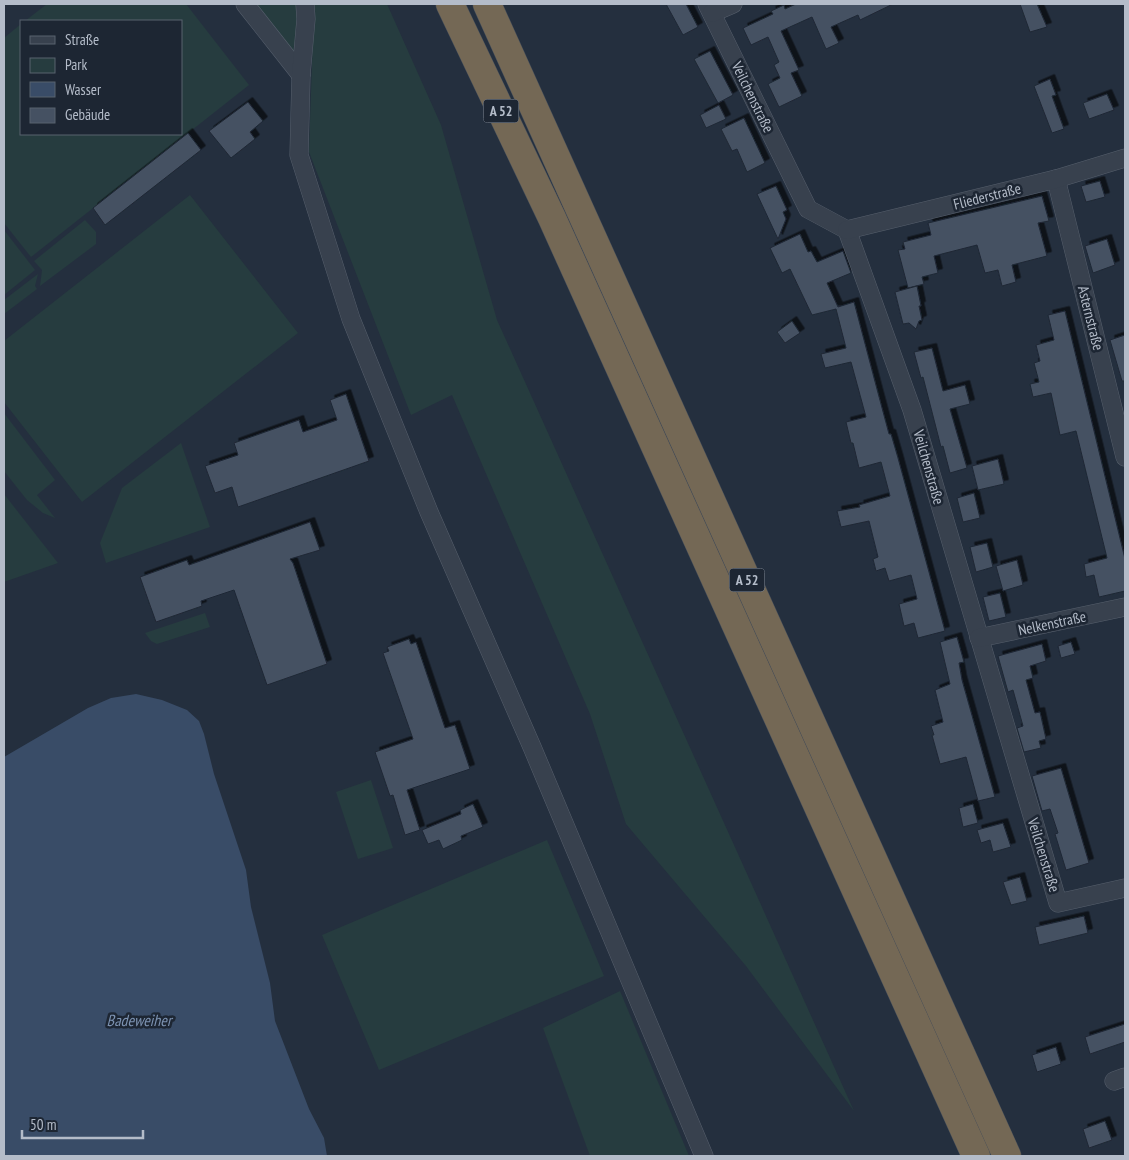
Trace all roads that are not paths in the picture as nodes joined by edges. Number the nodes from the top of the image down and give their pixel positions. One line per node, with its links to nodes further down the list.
1 (245, 4): 7 (street)
2 (306, 4): 7 (street)
3 (450, 4): 17 (highway, A 52)
4 (487, 4): 18 (highway, A 52)
5 (733, 4): 6 (street)
6 (710, 8): 10 (street, Veilchenstraße)
7 (301, 75): 16 (street)
8 (1125, 158): 9 (street, Fliederstraße)
9 (1056, 179): 10 (street, Fliederstraße); 11 (street, Asternstraße)
10 (847, 230): 14 (street, Veilchenstraße)
11 (1117, 388): 12 (street, Asternstraße)
12 (1125, 457)
13 (1125, 607): 14 (street, Nelkenstraße)
14 (979, 638): 15 (street, Veilchenstraße)
15 (1125, 888)
16 (704, 1156)
17 (976, 1156)
18 (1007, 1156)

